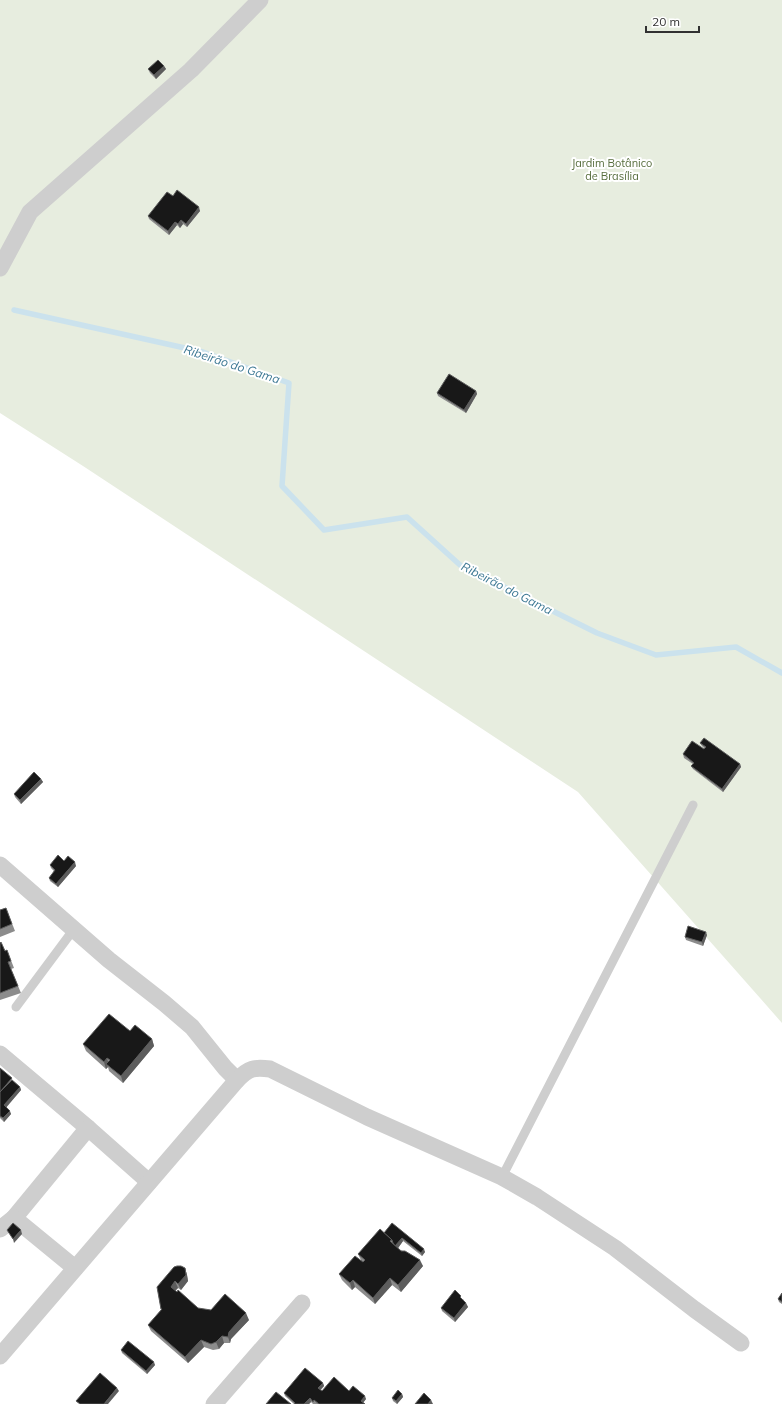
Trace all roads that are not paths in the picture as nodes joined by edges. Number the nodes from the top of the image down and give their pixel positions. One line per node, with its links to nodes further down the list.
1 (260, 0): 2 (street)
2 (0, 268)
3 (693, 805): 10 (lane)
4 (0, 865): 5 (street)
5 (74, 929): 6 (lane); 8 (street)
6 (16, 1007)
7 (0, 1054): 9 (street)
8 (237, 1080): 10 (street); 11 (street)
9 (88, 1128): 11 (street); 12 (street)
10 (502, 1177): 16 (street)
11 (149, 1182): 14 (street)
12 (14, 1218): 13 (street); 14 (street)
13 (0, 1229)
14 (75, 1268): 17 (street)
15 (302, 1303): 18 (street)
16 (741, 1343)
17 (0, 1356)
18 (214, 1404)

